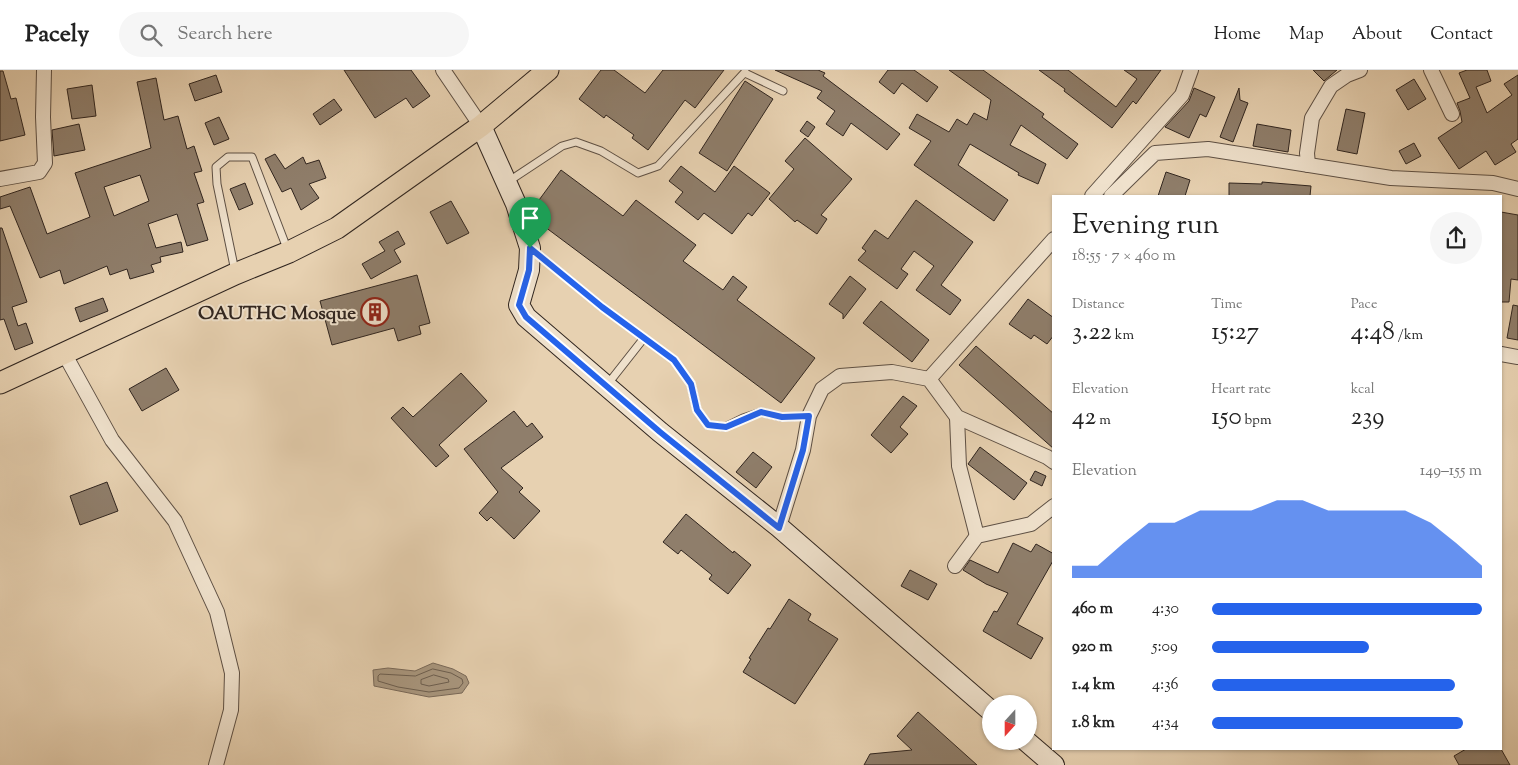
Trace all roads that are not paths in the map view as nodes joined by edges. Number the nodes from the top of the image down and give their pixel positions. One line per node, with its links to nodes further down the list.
1 (44, 70): 11 (street)
2 (443, 70): 9 (street)
3 (548, 70): 9 (main road)
4 (1191, 70): 14 (street)
5 (1360, 70): 10 (street)
6 (1431, 70): 8 (street)
7 (782, 91): 12 (lane)
8 (1452, 114)
9 (481, 126): 12 (street); 18 (main road)
10 (1308, 165): 13 (street); 15 (street)
11 (0, 179)
12 (506, 182): 17 (street)
13 (1518, 189)
14 (1093, 195)
15 (1113, 195)
16 (1052, 241): 24 (street)
17 (530, 248): 20 (lane); 26 (street)
18 (289, 252): 19 (main road); 19 (lane)
19 (235, 274): 21 (main road)
20 (644, 338): 26 (lane); 27 (lane)
21 (64, 353): 25 (main road); 36 (street)
22 (1502, 354): 23 (street)
23 (1518, 357)
24 (929, 379): 27 (street); 28 (street)
25 (0, 383)
26 (606, 386): 31 (street)
27 (809, 416): 31 (street)
28 (957, 416): 29 (street); 32 (street)
29 (1052, 461)
30 (1052, 508): 32 (street)
31 (779, 528): 34 (street)
32 (977, 536): 33 (street)
33 (955, 566)
34 (982, 703)
35 (1036, 750): 37 (street)
36 (216, 765)
37 (1054, 765)

